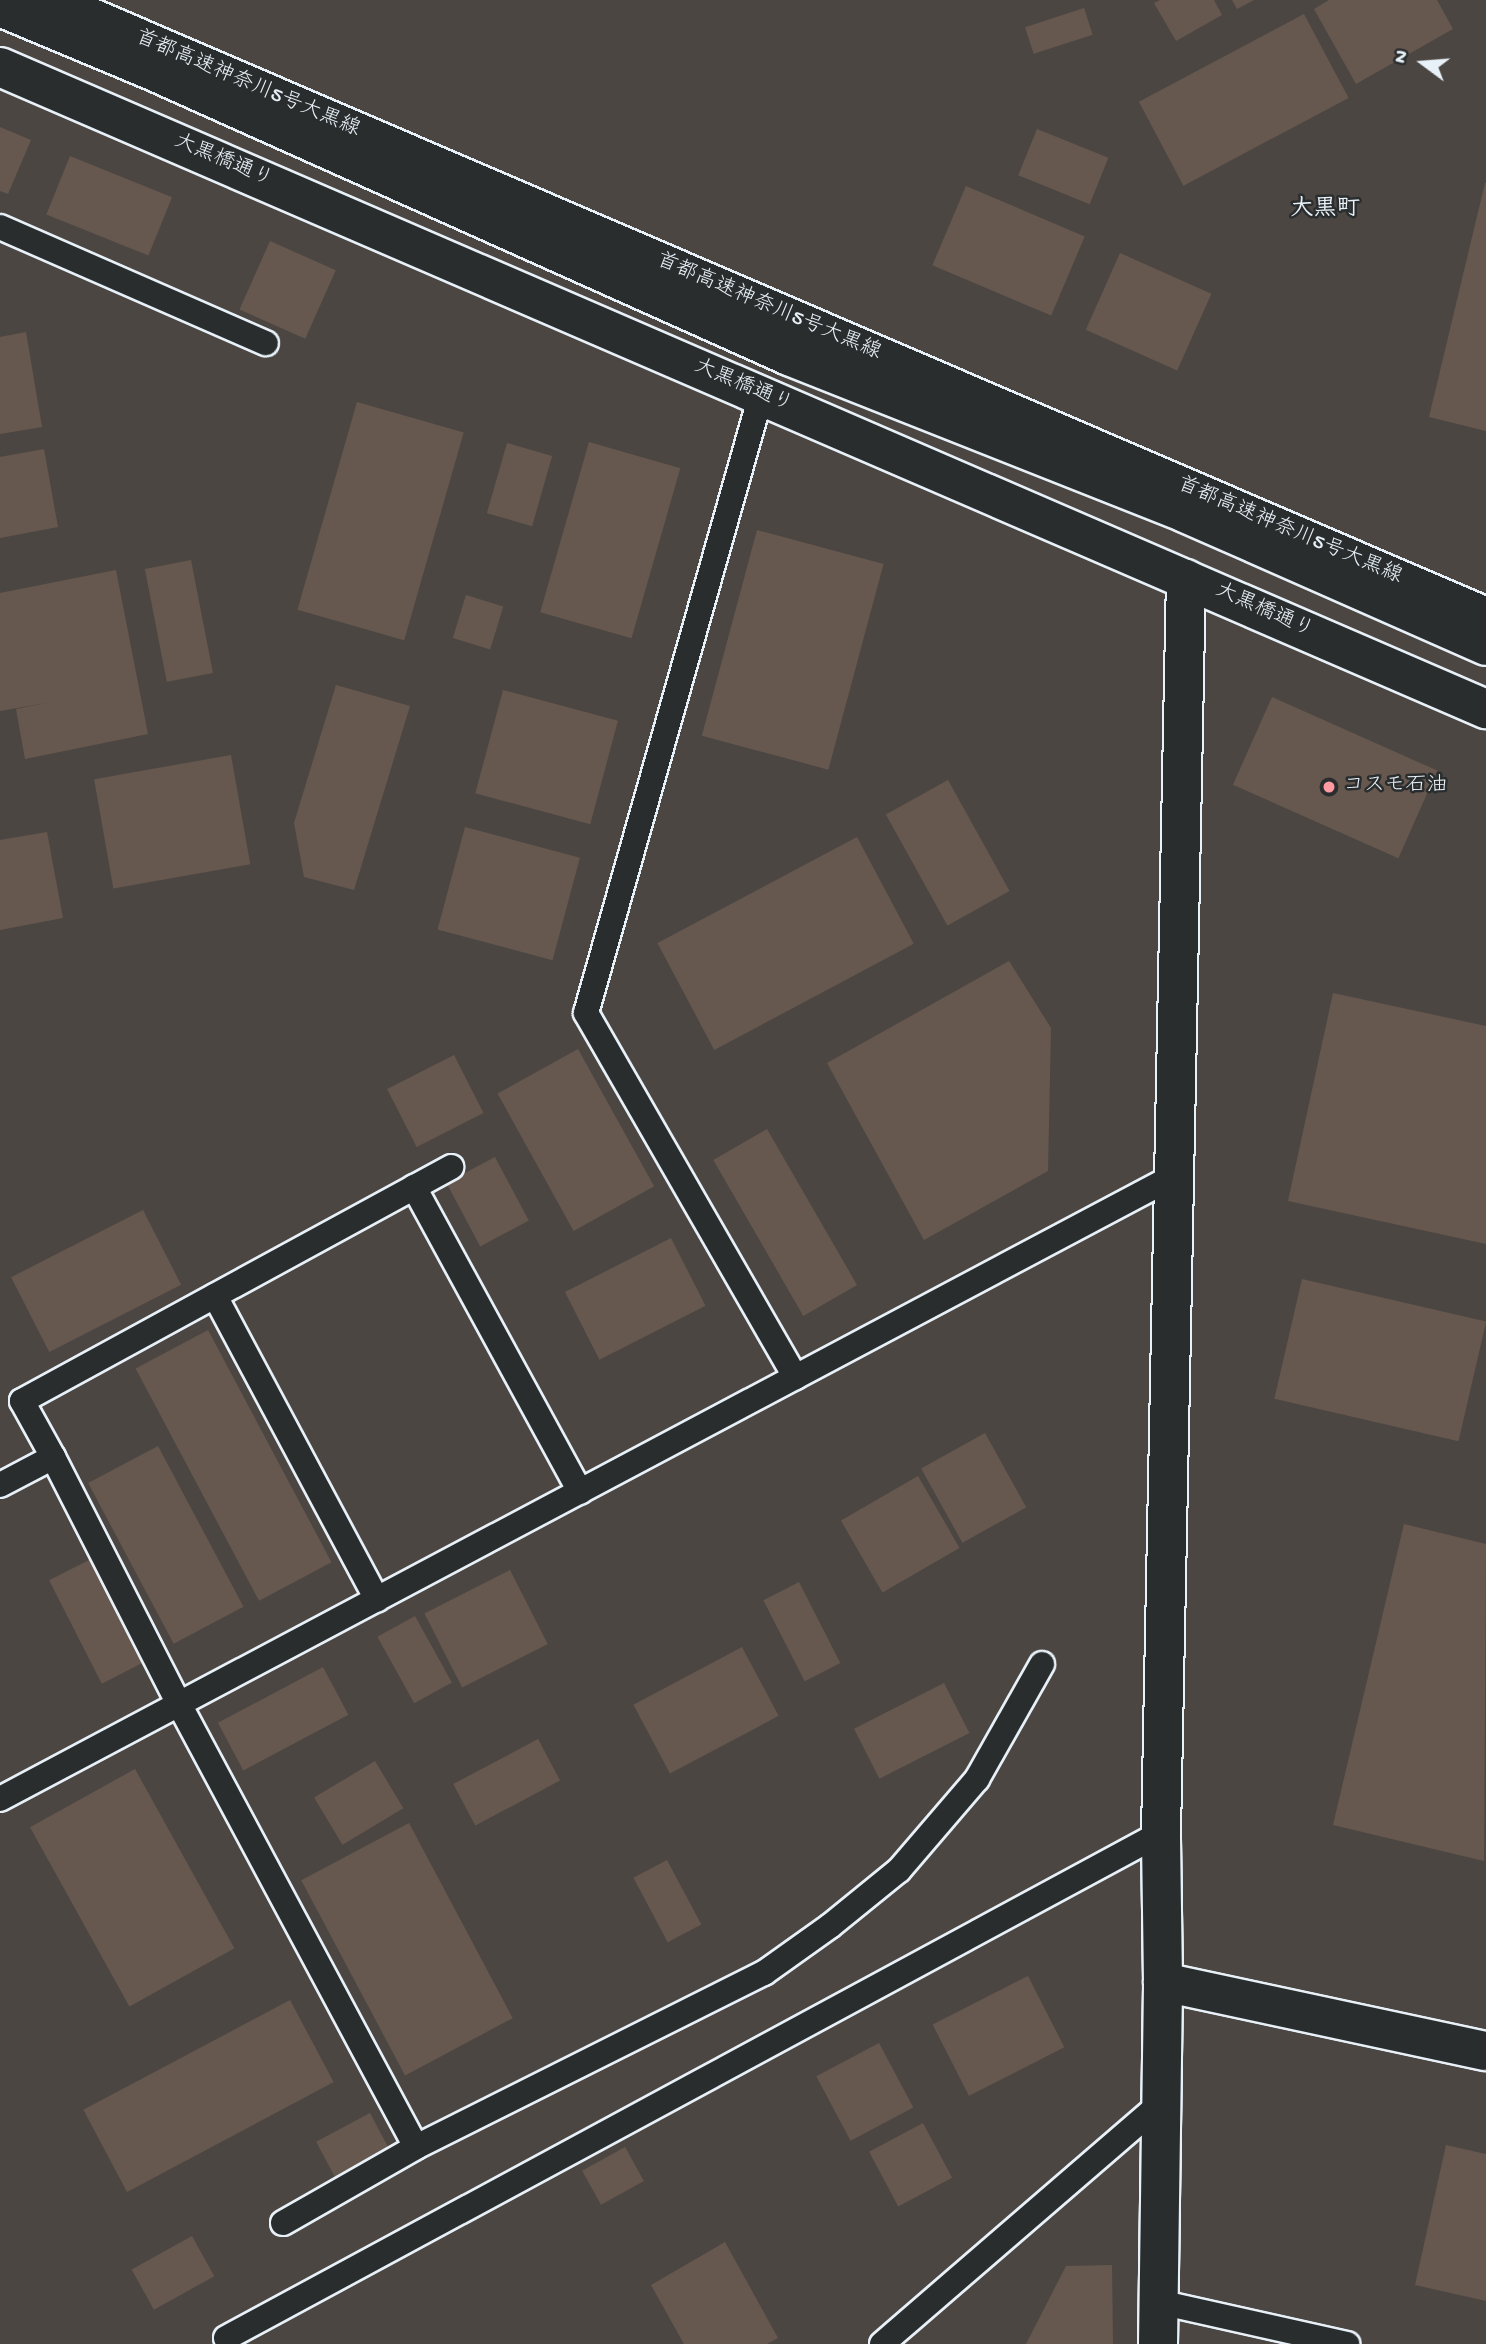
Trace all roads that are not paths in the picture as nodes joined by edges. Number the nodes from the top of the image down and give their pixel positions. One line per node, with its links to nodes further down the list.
1 (50, 0): 10 (main road, 首都高速神奈川5号大黒線)
2 (107, 0): 9 (main road, 首都高速神奈川5号大黒線)
3 (0, 7): 11 (main road)
4 (0, 67): 7 (main road, 大黒橋通り)
5 (0, 227): 6 (lane)
6 (266, 343)
7 (761, 395): 8 (main road, 大黒橋通り); 17 (lane)
8 (1186, 579): 12 (main road, 大黒橋通り); 14 (main road)
9 (1486, 593)
10 (1486, 617)
11 (1486, 646)
12 (1485, 706)
13 (451, 1167): 15 (lane)
14 (1174, 1176): 17 (lane); 25 (main road)
15 (414, 1187): 16 (lane); 20 (lane)
16 (215, 1296): 18 (lane); 21 (lane)
17 (795, 1377): 20 (lane)
18 (53, 1457): 19 (lane); 23 (lane)
19 (0, 1485)
20 (580, 1492): 21 (lane)
21 (377, 1599): 23 (lane)
22 (1042, 1664): 29 (lane)
23 (179, 1704): 24 (lane); 29 (lane)
24 (0, 1799)
25 (1161, 1833): 26 (main road); 32 (lane)
26 (1163, 1982): 27 (main road); 28 (main road)
27 (1486, 2051)
28 (1161, 2104): 31 (main road); 33 (lane)
29 (416, 2147): 30 (lane)
30 (283, 2223)
31 (1158, 2301): 34 (main road); 35 (lane)
32 (226, 2338)
33 (882, 2344)
34 (1158, 2344)
35 (1347, 2344)

